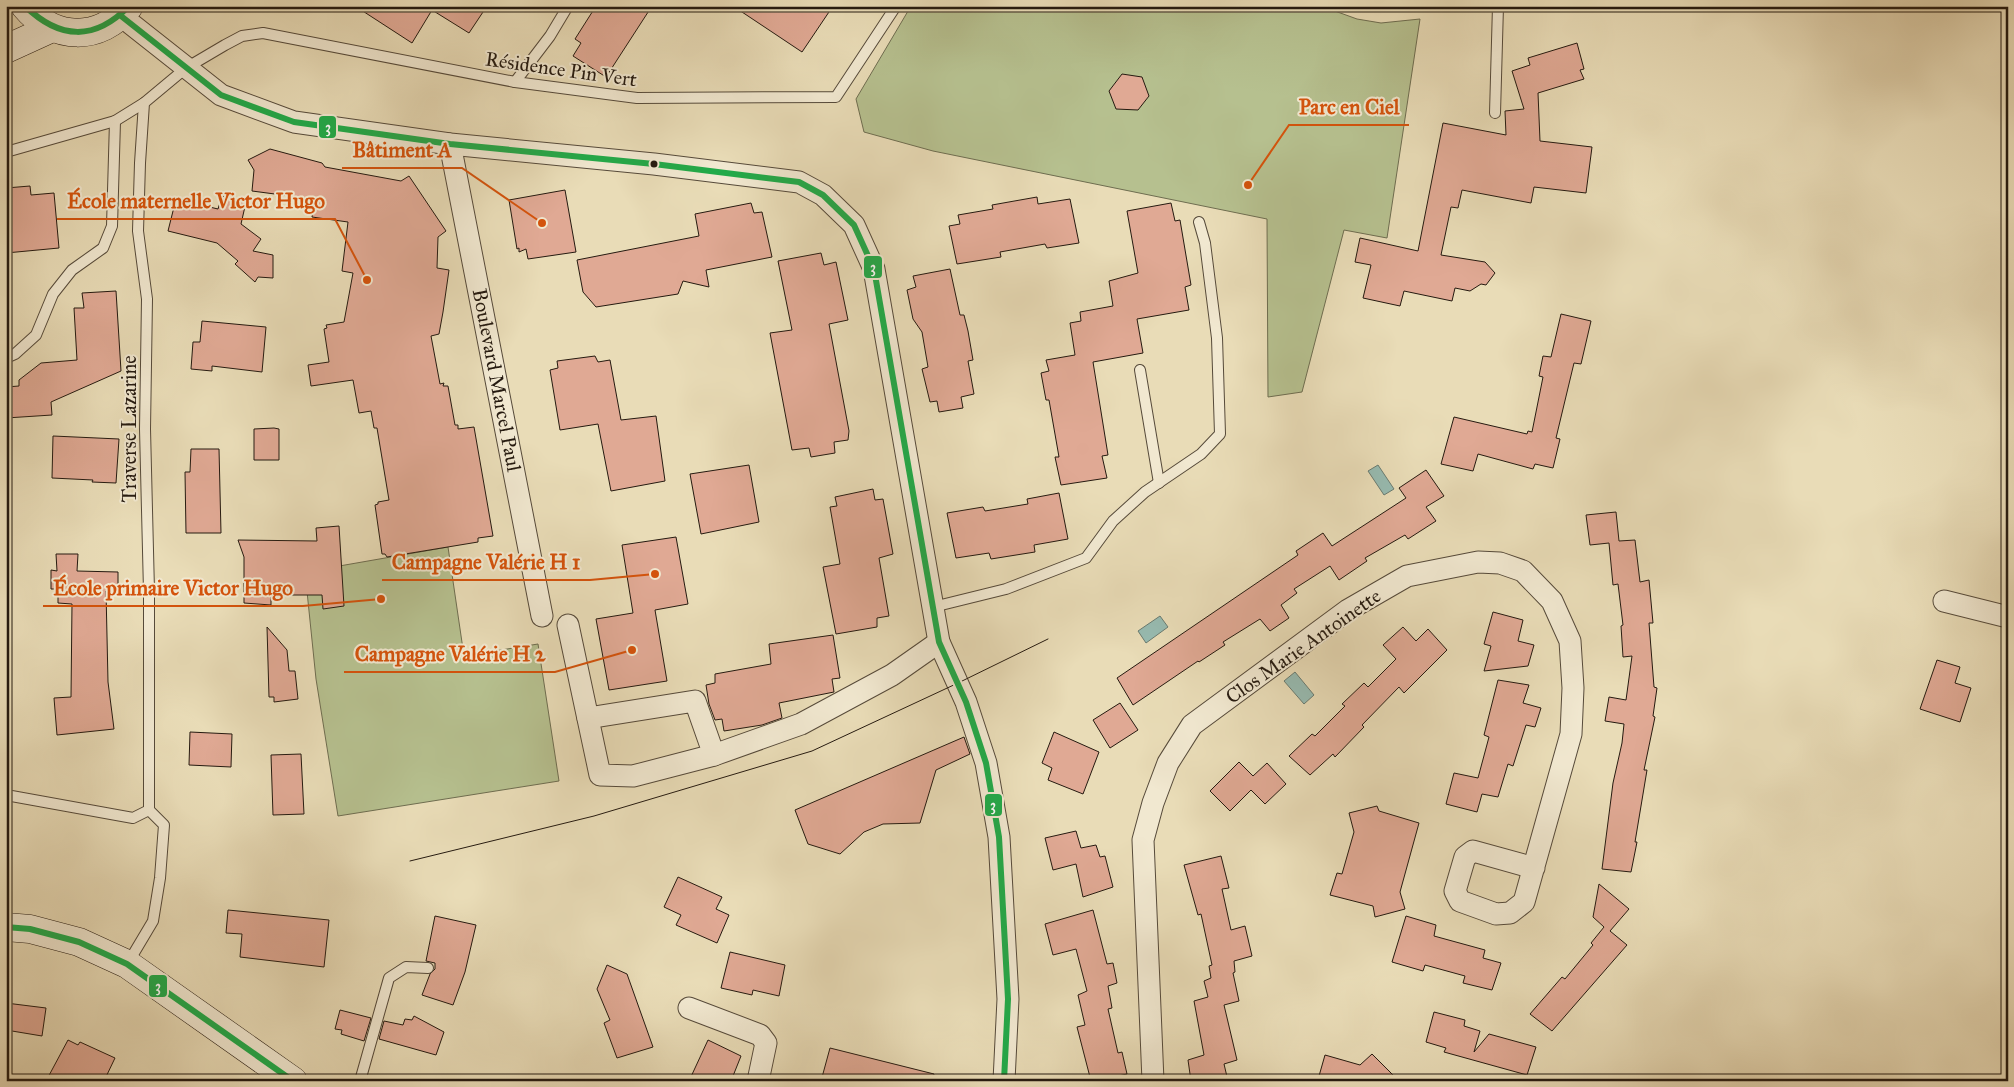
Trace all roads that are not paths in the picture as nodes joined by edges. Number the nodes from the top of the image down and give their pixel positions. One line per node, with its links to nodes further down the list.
1 (25, 6): 6 (street)
2 (568, 6): 9 (lane)
3 (896, 6): 9 (lane, Résidence Pin Vert)
4 (1498, 6): 11 (lane)
5 (125, 11): 6 (street); 8 (street)
6 (52, 28): 7 (street)
7 (6, 49)
8 (186, 68): 9 (lane, Résidence Pin Vert); 10 (lane); 13 (street)
9 (515, 82)
10 (144, 103): 12 (lane); 28 (lane, Traverse Lazarine)
11 (1495, 112)
12 (116, 121): 14 (lane); 16 (lane)
13 (450, 144): 20 (street); 21 (street, Boulevard Marcel Paul)
14 (6, 152)
15 (1198, 222): 18 (lane)
16 (6, 358)
17 (1140, 370): 18 (lane)
18 (1159, 483): 20 (lane)
19 (1944, 601): 22 (street)
20 (933, 607): 24 (street)
21 (542, 616)
22 (2008, 617)
23 (568, 625): 25 (street)
24 (939, 642): 26 (street); 37 (street)
25 (588, 718): 26 (street); 26 (street)
26 (714, 755)
27 (6, 795): 28 (lane)
28 (149, 810): 31 (lane)
29 (1534, 868): 38 (street, Clos Marie Antoinette)
30 (6, 927): 31 (street)
31 (127, 964): 34 (street)
32 (428, 968): 35 (lane)
33 (689, 1008): 36 (street)
34 (292, 1081)
35 (360, 1081)
36 (758, 1081)
37 (1004, 1081)
38 (1153, 1081)

